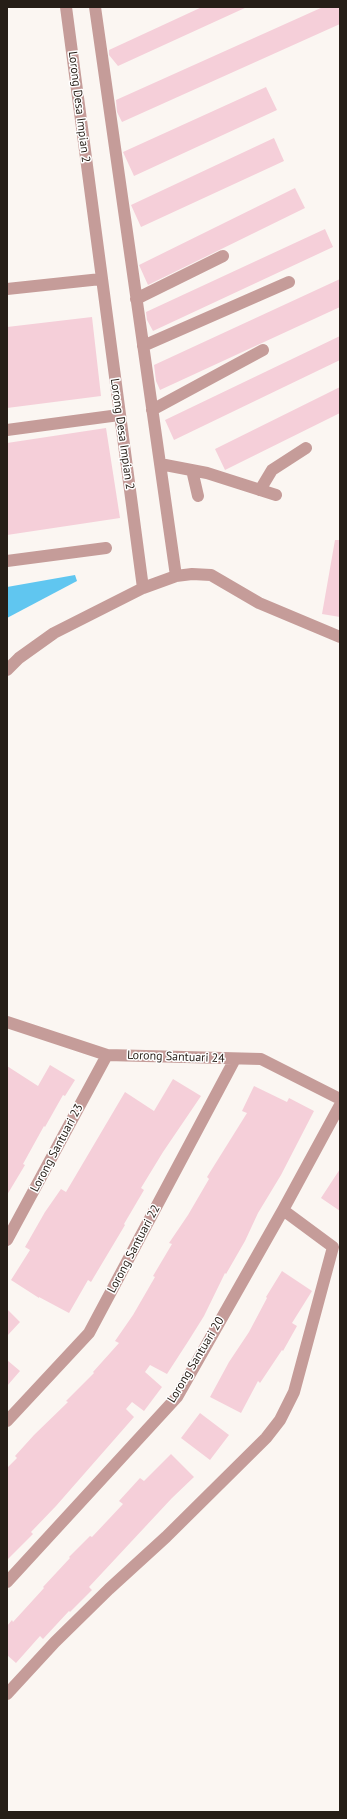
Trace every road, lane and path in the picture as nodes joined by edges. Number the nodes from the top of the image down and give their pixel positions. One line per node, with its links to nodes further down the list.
1 (66, 7): 4 (street, Lorong Desa Impian 2)
2 (95, 7): 7 (street)
3 (223, 256): 7 (street)
4 (101, 279): 6 (street); 11 (street, Lorong Desa Impian 2)
5 (289, 282): 8 (street)
6 (7, 289)
7 (136, 299): 8 (street)
8 (143, 346): 10 (street)
9 (263, 350): 10 (street)
10 (152, 410): 14 (street)
11 (119, 415): 12 (street); 22 (street, Lorong Desa Impian 2)
12 (7, 430)
13 (306, 448): 16 (street)
14 (160, 464): 15 (street); 21 (street)
15 (192, 470): 16 (street); 18 (street)
16 (260, 490): 17 (street)
17 (276, 495)
18 (198, 496)
19 (106, 548): 20 (street)
20 (7, 561)
21 (176, 576): 22 (street); 23 (street)
22 (143, 588): 24 (street)
23 (340, 637)
24 (7, 670)
25 (7, 1022): 26 (street, Lorong Santuari 24)
26 (107, 1055): 27 (street, Lorong Santuari 24); 31 (street, Lorong Santuari 23)
27 (235, 1059): 28 (street, Lorong Santuari 24); 32 (street, Lorong Santuari 22)
28 (340, 1099)
29 (340, 1105): 30 (street, Lorong Santuari 20)
30 (283, 1210): 33 (street, Lorong Santuari 20); 34 (street)
31 (7, 1240)
32 (7, 1421)
33 (7, 1582)
34 (7, 1694)

